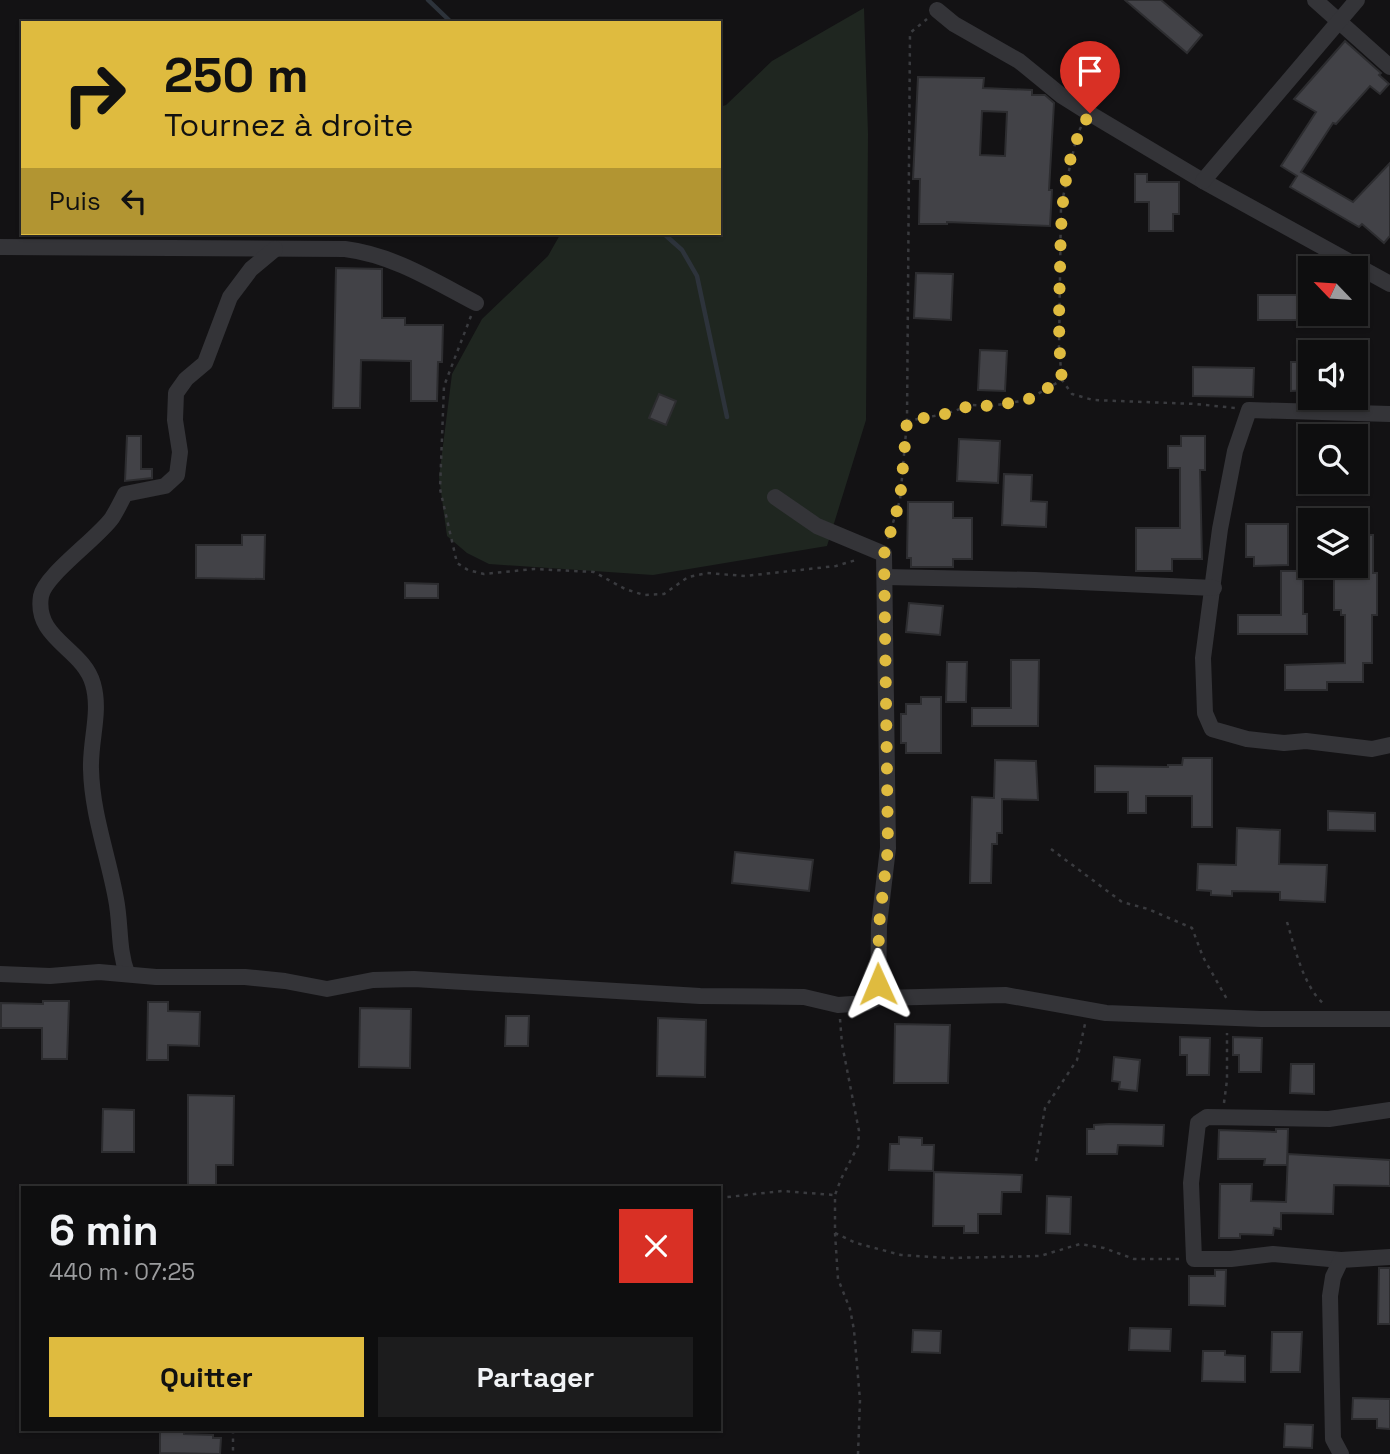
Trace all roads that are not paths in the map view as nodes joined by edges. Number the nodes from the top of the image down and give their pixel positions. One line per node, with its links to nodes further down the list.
1 (1315, 0): 4 (street)
2 (1357, 0): 4 (street)
3 (937, 10): 6 (street)
4 (1339, 21): 5 (street); 6 (street)
5 (1390, 67)
6 (1203, 181): 9 (street)
7 (0, 247): 8 (street)
8 (275, 249): 10 (street); 16 (street)
9 (1390, 284)
10 (476, 303)
11 (1390, 414): 14 (street)
12 (775, 498): 13 (street)
13 (885, 577): 14 (street); 18 (street)
14 (1214, 588): 15 (street)
15 (1390, 745)
16 (127, 973): 17 (street); 18 (street)
17 (0, 974)
18 (878, 998): 19 (street)
19 (1390, 1019)
20 (1390, 1110): 22 (street)
21 (1390, 1257): 22 (street)
22 (1341, 1260): 23 (street)
23 (1341, 1454)

